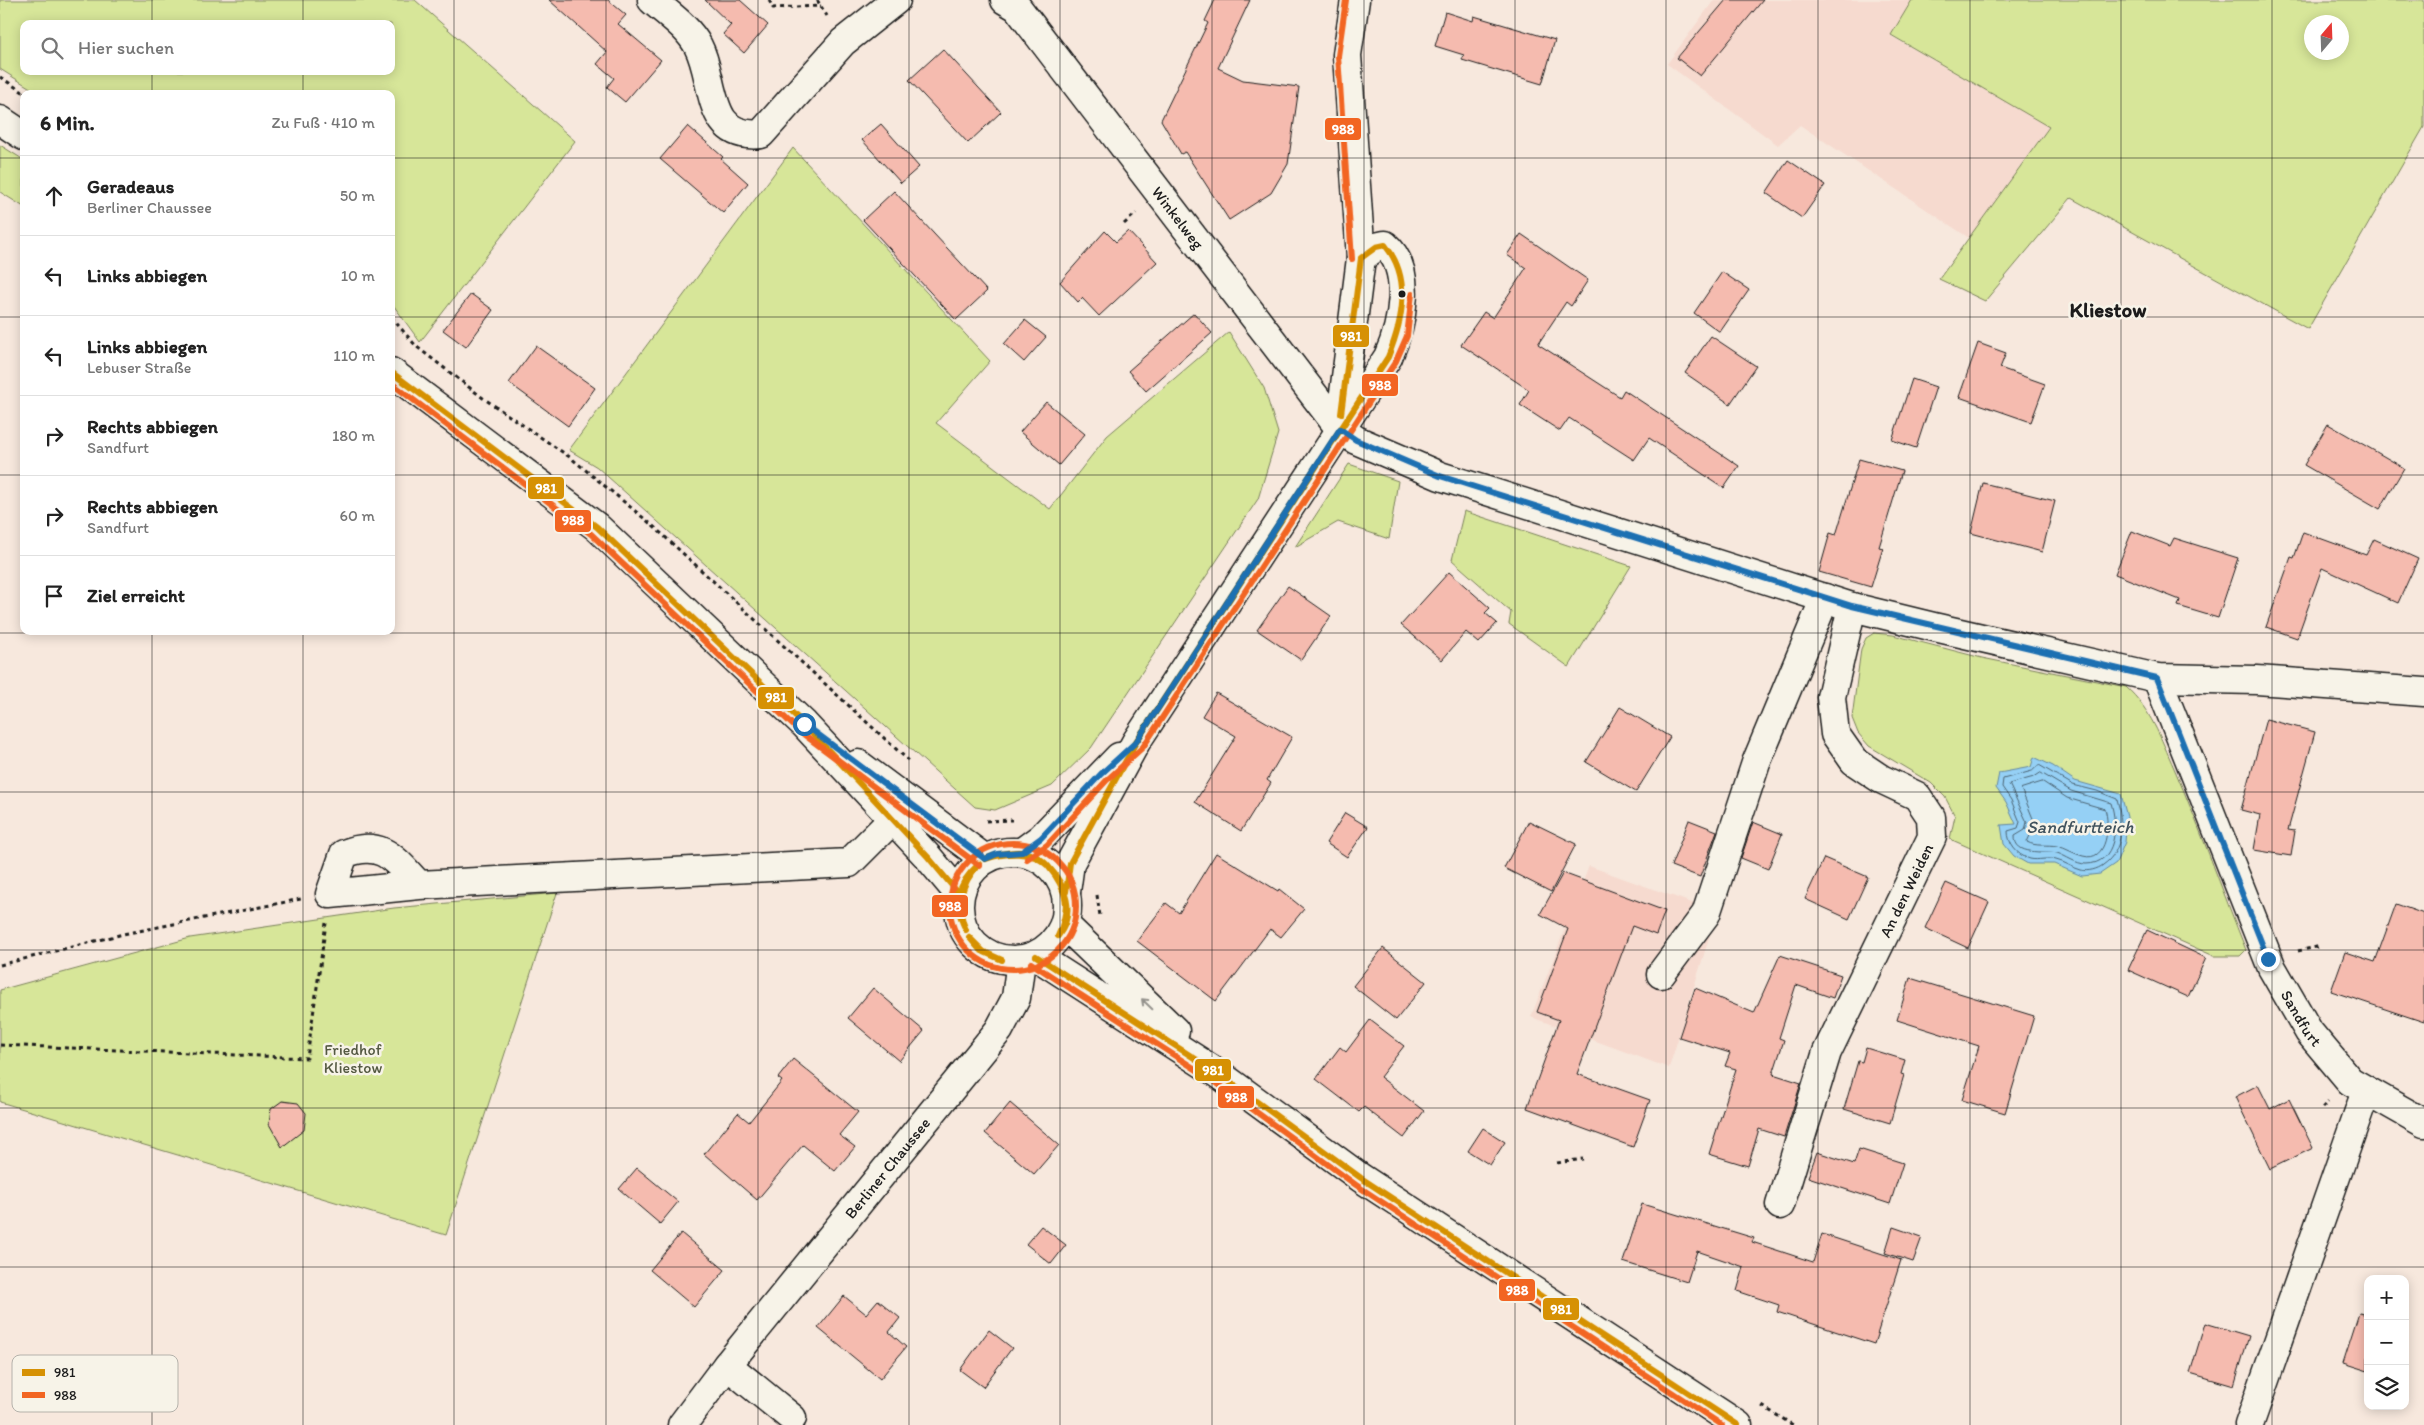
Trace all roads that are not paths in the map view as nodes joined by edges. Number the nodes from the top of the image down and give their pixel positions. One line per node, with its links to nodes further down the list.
1 (652, 0): 2 (street)
2 (896, 0)
3 (1355, 0): 7 (street)
4 (1012, 2): 9 (street, Winkelweg)
5 (0, 120): 6 (street)
6 (20, 133)
7 (1361, 258): 9 (street); 9 (street)
8 (395, 375): 14 (street)
9 (1340, 429): 10 (street); 15 (street)
10 (1825, 598): 11 (street); 24 (street)
11 (1852, 606): 12 (street); 28 (street, An den Weiden)
12 (2157, 678): 13 (street); 26 (street, Sandfurt)
13 (2424, 692)
14 (804, 724): 16 (street); 18 (street)
15 (1136, 742): 17 (street); 20 (street)
16 (892, 820): 19 (street); 21 (street)
17 (1022, 852): 18 (street); 20 (street)
18 (985, 859): 21 (street)
19 (419, 885): 19 (street)
20 (1066, 892): 22 (street)
21 (959, 894): 23 (street)
22 (1064, 924): 23 (street); 25 (street, one-way to 22)
23 (1029, 958): 25 (street); 29 (street, Berliner Chaussee)
24 (1661, 974)
25 (1219, 1074): 32 (street)
26 (2366, 1091): 27 (street, Sandfurt); 33 (street)
27 (2424, 1123)
28 (1780, 1205)
29 (727, 1365): 30 (street); 31 (street, Berliner Chaussee)
30 (792, 1418)
31 (682, 1425)
32 (1738, 1425)
33 (2249, 1425)

